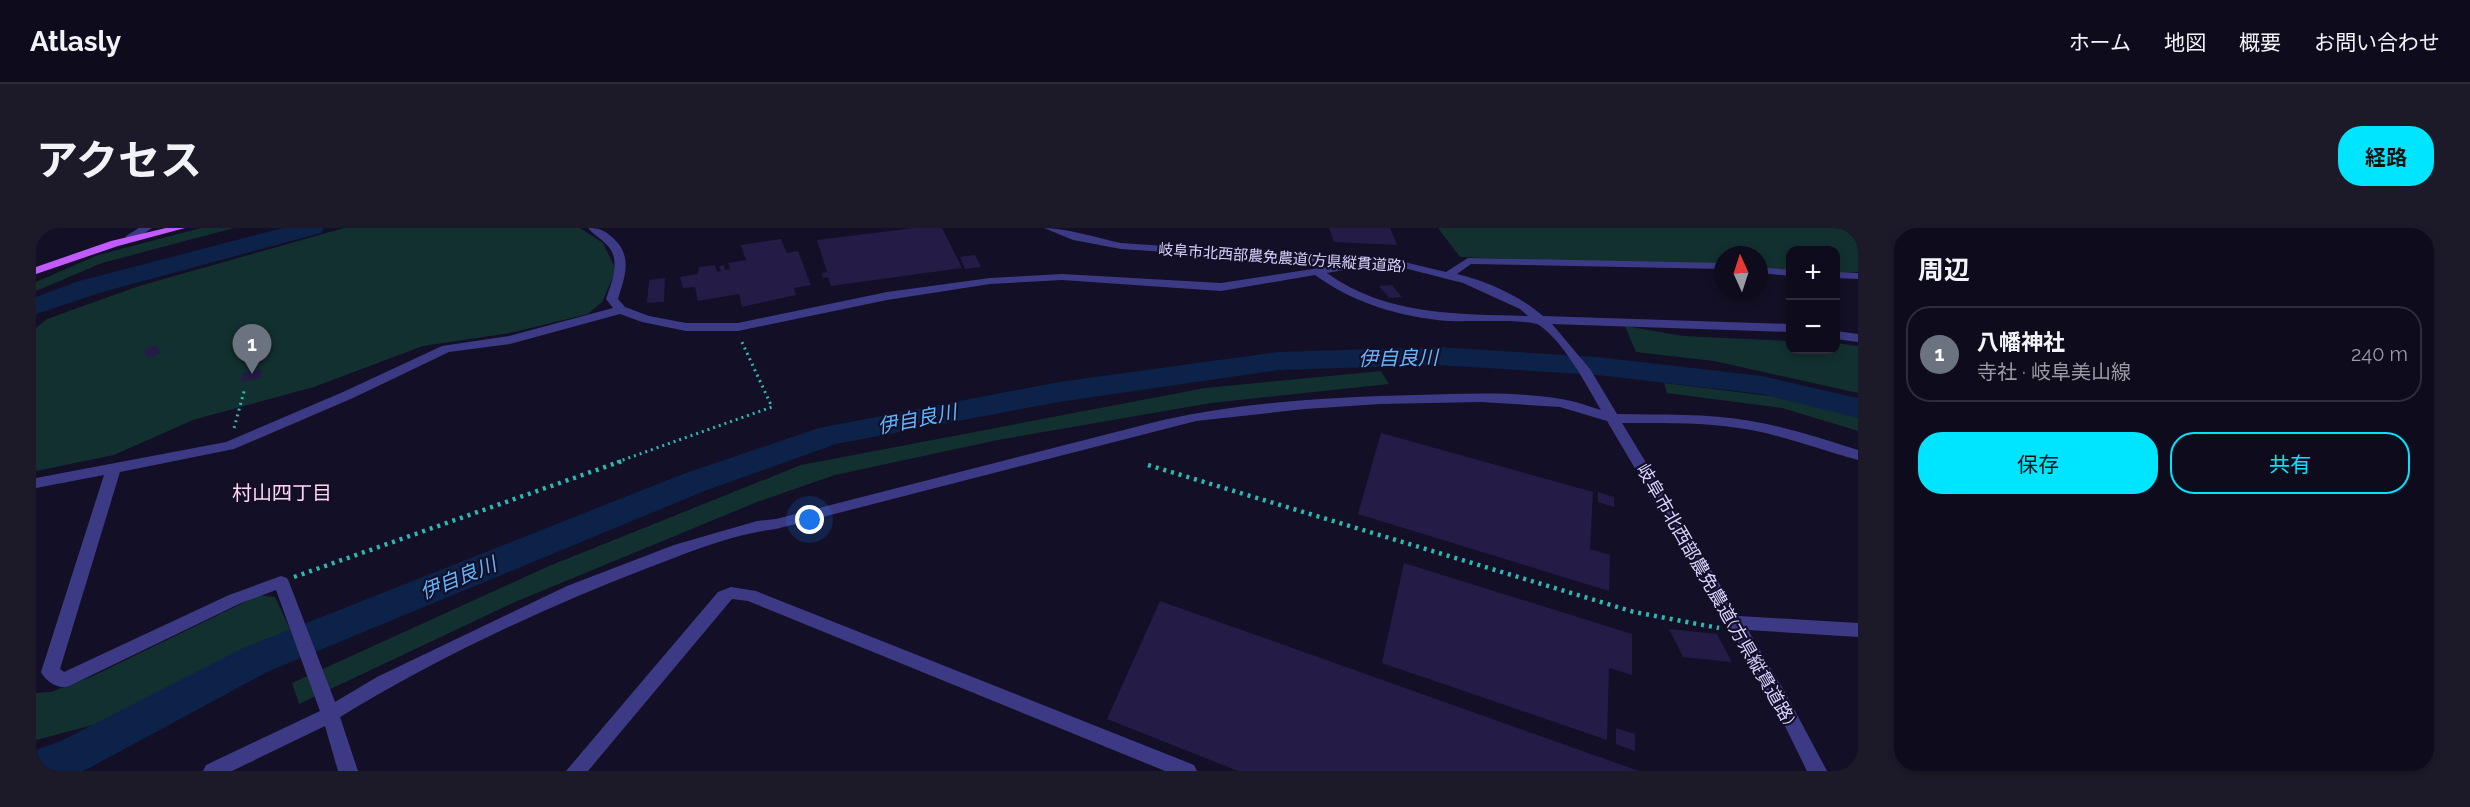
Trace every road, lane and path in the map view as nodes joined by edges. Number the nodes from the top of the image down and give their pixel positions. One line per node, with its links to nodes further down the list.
1 (147, 228): 5 (street)
2 (180, 228): 5 (main road)
3 (593, 228): 15 (street)
4 (1048, 228): 6 (street, 岐阜市北西部農免農道(方県縦貫道路))
5 (130, 238): 9 (main road)
6 (1359, 261): 8 (street); 12 (street, 岐阜市北西部農免農道(方県縦貫道路))
7 (1714, 266): 12 (street)
8 (1315, 270): 16 (street); 17 (street)
9 (36, 271)
10 (1768, 271): 11 (street)
11 (1786, 273)
12 (1449, 275): 16 (street, 岐阜市北西部農免農道(方県縦貫道路))
13 (1840, 275): 14 (street)
14 (1858, 276)
15 (621, 310): 17 (street); 23 (street)
16 (1542, 320): 18 (street); 22 (street, 岐阜市北西部農免農道(方県縦貫道路))
17 (738, 327): 28 (path)
18 (1786, 328)
19 (1840, 336): 20 (street)
20 (1858, 339)
21 (245, 388): 23 (path)
22 (1610, 413): 24 (street); 29 (street, 岐阜市北西部農免農道(方県縦貫道路)); 31 (street)
23 (229, 446): 26 (street)
24 (1858, 455)
25 (1148, 465): 29 (path)
26 (113, 470): 27 (street); 28 (street)
27 (36, 483)
28 (284, 587): 31 (street)
29 (1737, 627): 30 (street); 36 (street, 岐阜市北西部農免農道(方県縦貫道路))
30 (1858, 630)
31 (328, 708): 32 (street); 33 (street)
32 (213, 771)
33 (348, 771)
34 (576, 771): 35 (street)
35 (1187, 771)
36 (1817, 771)

